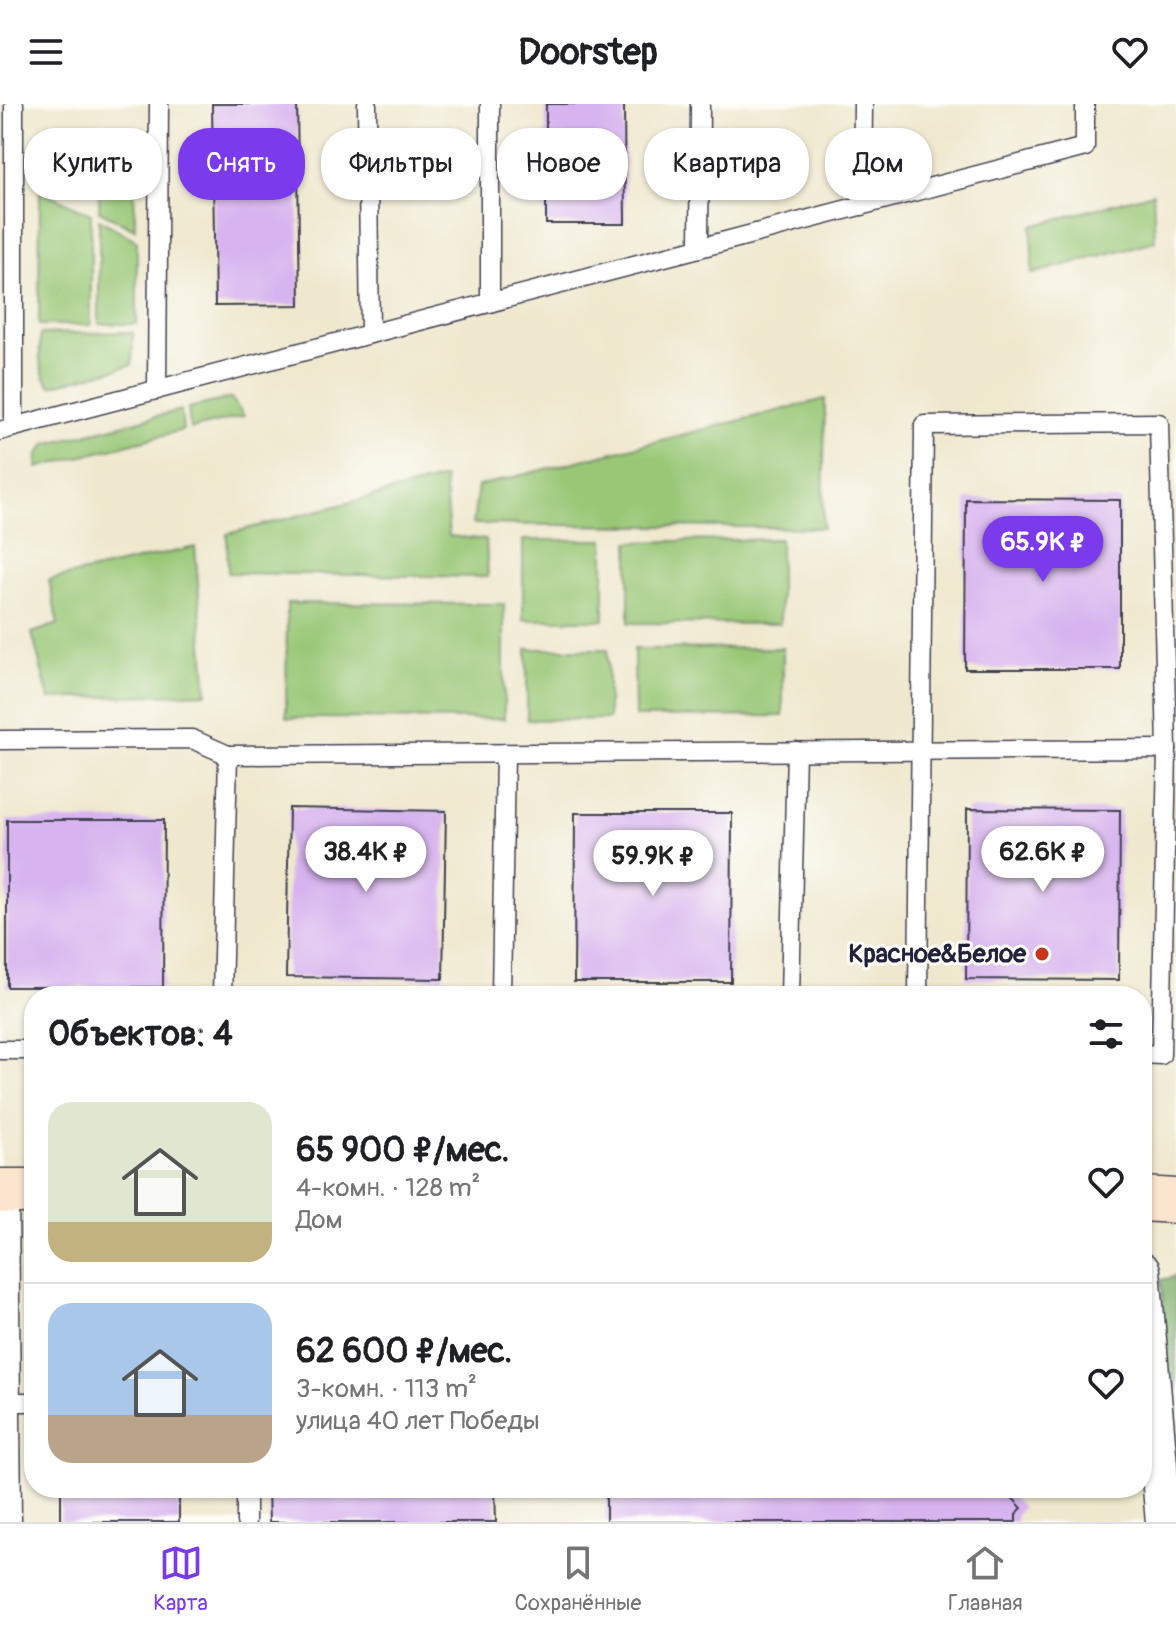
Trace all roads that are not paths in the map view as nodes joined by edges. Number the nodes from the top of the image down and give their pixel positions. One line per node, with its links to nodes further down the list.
1 (14, 104): 13 (lane)
2 (159, 104): 12 (lane)
3 (367, 104): 11 (lane)
4 (490, 104): 10 (lane)
5 (700, 104): 9 (lane)
6 (863, 104): 8 (lane)
7 (1085, 104): 8 (lane)
8 (862, 206): 9 (lane)
9 (699, 248): 10 (lane)
10 (490, 303): 11 (lane)
11 (370, 334): 12 (lane)
12 (157, 390): 13 (lane)
13 (7, 429)
14 (0, 740): 19 (lane)
15 (1167, 749): 16 (lane); 16 (lane); 26 (lane)
16 (920, 750): 17 (lane); 23 (lane)
17 (796, 751): 18 (lane); 22 (lane)
18 (505, 753): 19 (lane); 21 (lane)
19 (228, 755): 20 (lane)
20 (222, 986)
21 (501, 986)
22 (790, 986)
23 (918, 986)
24 (0, 1050): 25 (lane)
25 (24, 1050)
26 (1152, 1055)
27 (0, 1191): 28 (street); 32 (street)
28 (24, 1191)
29 (1152, 1200): 30 (street)
30 (1176, 1201)
31 (1152, 1385): 36 (street)
32 (18, 1402): 34 (street)
33 (246, 1498): 35 (lane)
34 (3, 1522)
35 (246, 1522)
36 (1164, 1522)

